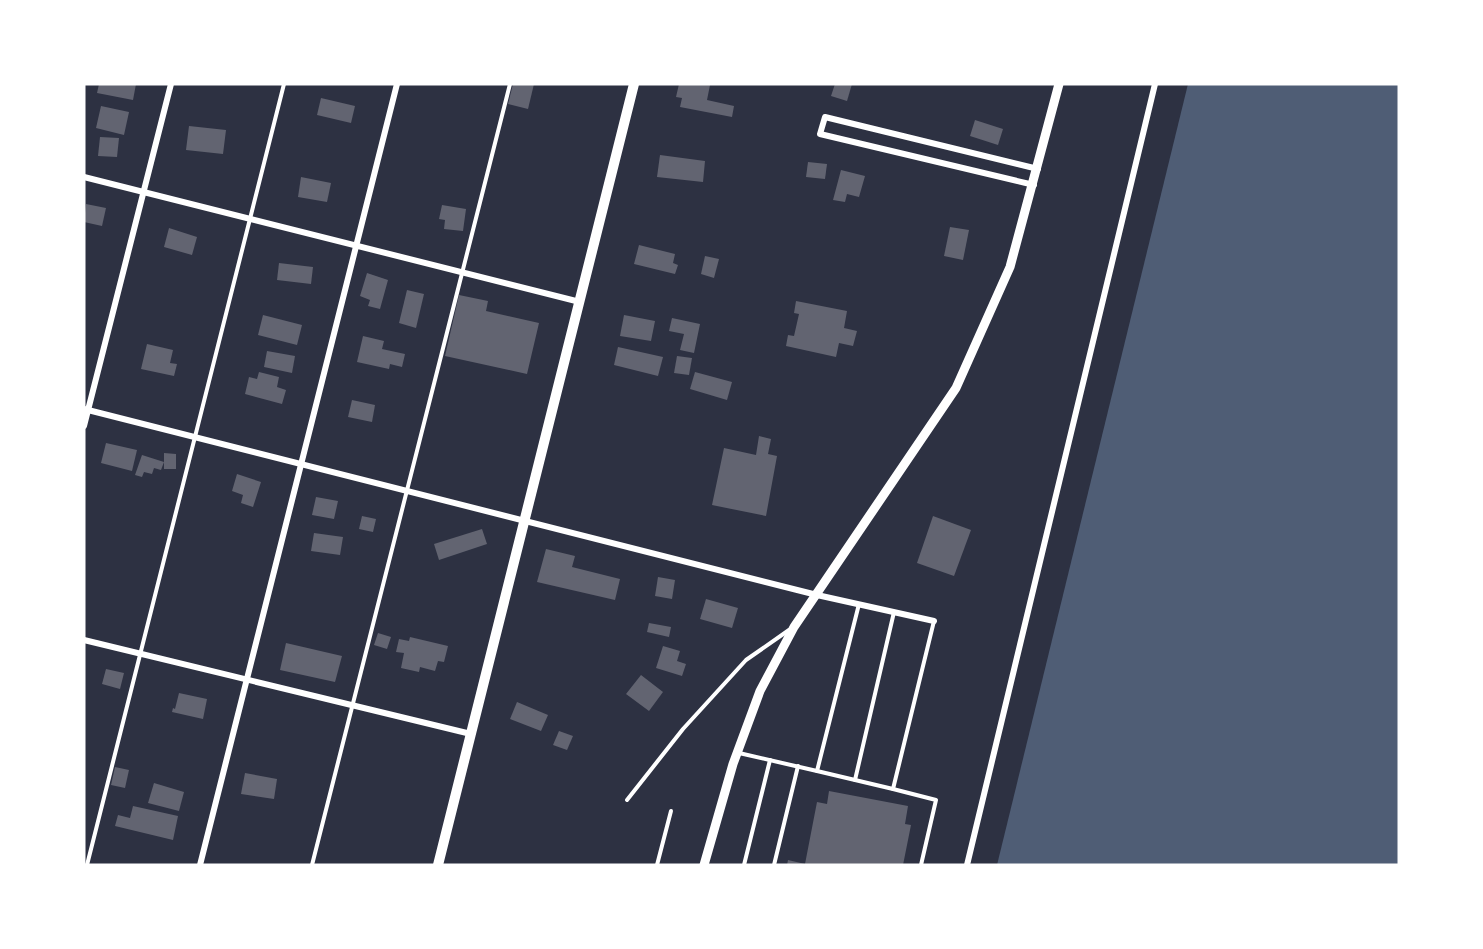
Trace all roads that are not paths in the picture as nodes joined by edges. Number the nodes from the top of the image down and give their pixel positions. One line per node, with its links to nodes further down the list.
1 (171, 84): 11 (street)
2 (284, 84): 12 (lane)
3 (397, 84): 13 (street)
4 (510, 84): 14 (lane)
5 (634, 84): 15 (main road)
6 (1059, 84): 8 (street)
7 (1155, 84): 49 (street)
8 (1038, 169): 10 (street); 10 (street)
9 (84, 177): 11 (street)
10 (1034, 185): 22 (street)
11 (143, 192): 12 (street); 16 (street)
12 (251, 219): 13 (street); 18 (lane)
13 (357, 245): 14 (street); 19 (street)
14 (462, 272): 15 (street); 20 (lane)
15 (580, 302): 21 (main road)
16 (86, 409): 17 (street); 18 (street)
17 (84, 426)
18 (196, 437): 19 (street); 28 (lane)
19 (301, 463): 20 (street); 29 (street)
20 (408, 490): 21 (street); 30 (lane)
21 (525, 519): 22 (street); 31 (main road)
22 (817, 595): 23 (street); 26 (street)
23 (859, 604): 24 (street); 35 (lane)
24 (894, 612): 25 (street); 36 (lane)
25 (934, 621): 37 (lane)
26 (794, 627): 32 (street); 38 (lane)
27 (84, 640): 28 (street)
28 (141, 655): 29 (street); 40 (lane)
29 (247, 680): 30 (street); 41 (street)
30 (353, 704): 31 (street); 42 (lane)
31 (471, 734): 43 (main road)
32 (737, 753): 33 (lane); 45 (street)
33 (770, 760): 34 (lane); 46 (lane)
34 (798, 766): 35 (lane); 47 (lane)
35 (817, 771): 36 (lane)
36 (855, 780): 37 (lane)
37 (893, 789): 48 (lane)
38 (627, 800)
39 (671, 811): 44 (lane)
40 (87, 865)
41 (200, 865)
42 (312, 865)
43 (438, 865)
44 (657, 865)
45 (704, 865)
46 (744, 865)
47 (774, 865)
48 (921, 865)
49 (967, 865)

